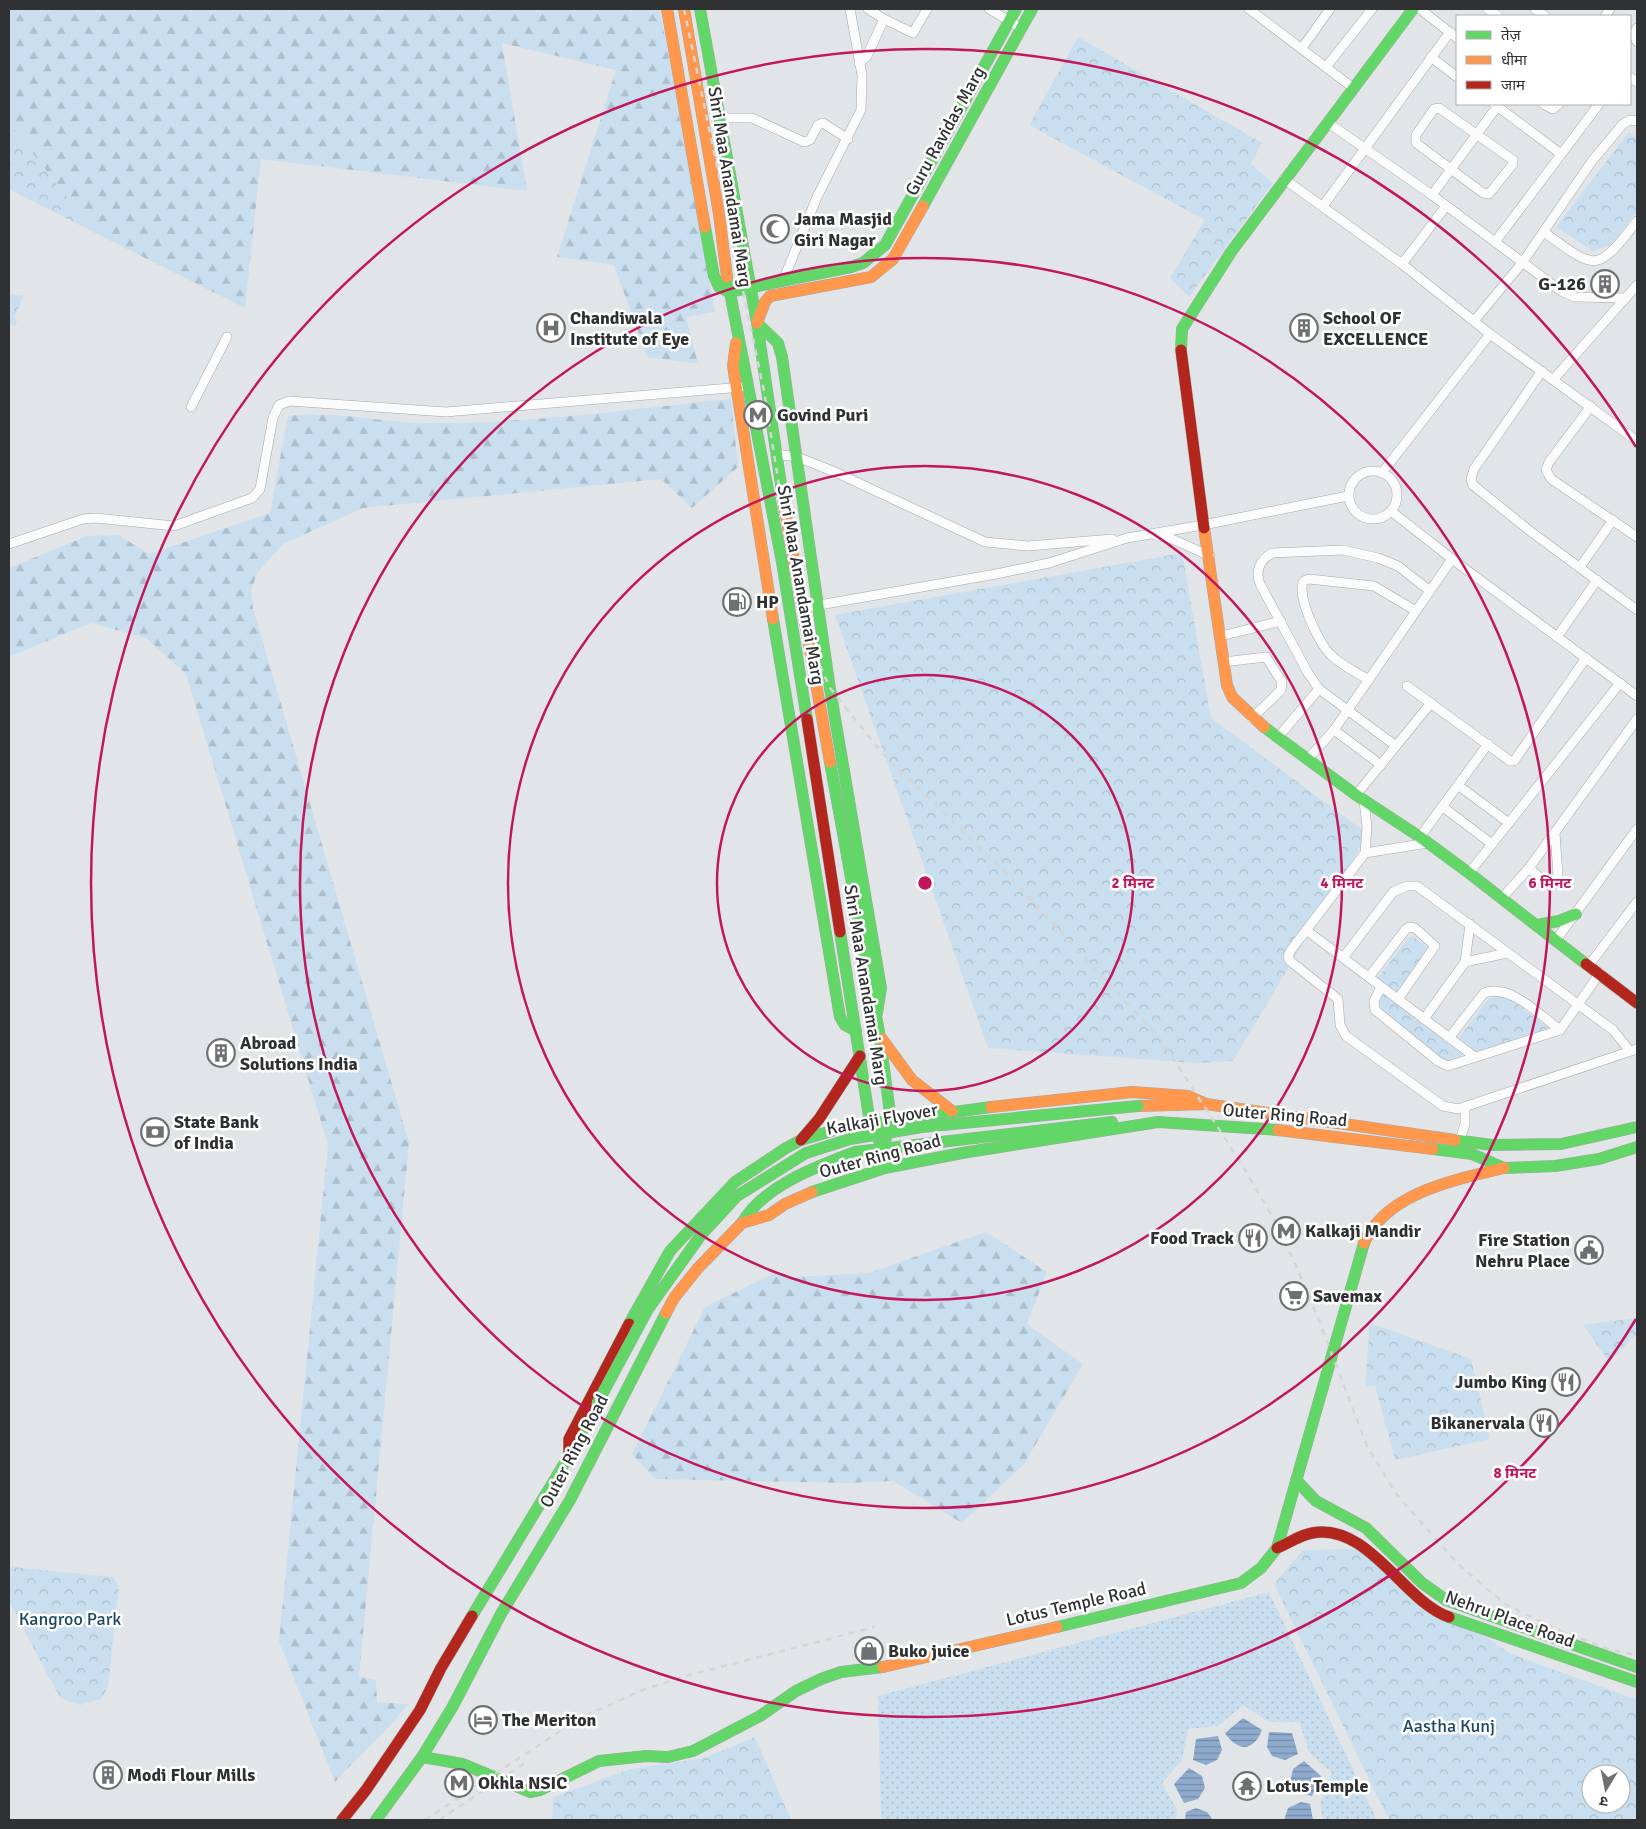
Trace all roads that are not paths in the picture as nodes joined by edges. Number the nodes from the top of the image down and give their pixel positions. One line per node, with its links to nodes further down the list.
1 (667, 9): 51 (main road)
2 (684, 9): 51 (main road, Shri Maa Anandamai Marg)
3 (700, 9): 31 (main road, Shri Maa Anandamai Marg)
4 (850, 9): 23 (street)
5 (868, 9): 15 (street)
6 (927, 9): 15 (street)
7 (989, 9): 16 (street)
8 (1016, 9): 16 (main road, Guru Ravidas Marg)
9 (1032, 9): 17 (main road, Guru Ravidas Marg)
10 (1249, 9): 21 (street)
11 (1330, 9): 21 (street)
12 (1372, 9): 24 (street)
13 (1413, 9): 26 (main road)
14 (1420, 9): 19 (street)
15 (884, 18): 23 (street)
16 (1009, 21): 17 (street); 48 (main road, Guru Ravidas Marg)
17 (1021, 28): 54 (main road, Guru Ravidas Marg)
18 (1637, 28): 20 (street)
19 (1454, 35): 22 (street)
20 (1637, 42)
21 (1302, 48): 24 (street)
22 (1431, 57): 25 (street); 36 (street)
23 (859, 63): 35 (street)
24 (1326, 67): 26 (street)
25 (1456, 76)
26 (1352, 87): 33 (main road)
27 (1497, 105): 34 (street); 37 (street)
28 (1545, 105): 29 (street)
29 (1558, 105)
30 (1598, 105): 37 (street)
31 (721, 118): 35 (street); 50 (main road, Shri Maa Anandamai Marg)
32 (1637, 121): 44 (street)
33 (1327, 122): 36 (street); 39 (main road)
34 (1477, 133): 38 (street); 38 (street); 38 (street)
35 (848, 139): 48 (street)
36 (1364, 148): 40 (street); 41 (street)
37 (1561, 154): 45 (street)
38 (1452, 170): 40 (street)
39 (1284, 179): 41 (street); 71 (main road)
40 (1432, 195): 42 (street)
41 (1323, 206): 47 (street)
42 (1446, 206): 45 (street); 47 (street)
43 (1637, 221): 44 (street)
44 (1544, 232): 46 (street)
45 (1495, 242): 46 (street)
46 (1522, 263): 52 (street); 53 (street)
47 (1402, 264): 53 (street)
48 (783, 281): 50 (main road, Guru Ravidas Marg)
49 (1637, 285): 52 (street)
50 (751, 288): 51 (main road, Guru Ravidas Marg); 54 (main road, Shri Maa Anandamai Marg)
51 (729, 292): 56 (main road, Shri Maa Anandamai Marg)
52 (1626, 298): 59 (street)
53 (1474, 321): 55 (street)
54 (757, 323): 65 (main road, Shri Maa Anandamai Marg); 66 (main road)
55 (1490, 334): 58 (street); 67 (street)
56 (737, 335): 60 (main road, Shri Maa Anandamai Marg); 61 (main road)
57 (227, 337): 63 (street)
58 (1542, 371): 59 (street); 78 (street)
59 (1553, 380): 62 (street)
60 (750, 387): 61 (street); 135 (main road, Shri Maa Anandamai Marg)
61 (737, 388): 75 (street); 135 (main road)
62 (1591, 406): 64 (street); 70 (street)
63 (191, 407)
64 (1637, 441)
65 (775, 454): 66 (street); 82 (main road, Shri Maa Anandamai Marg)
66 (797, 457): 74 (street); 81 (main road)
67 (1382, 473): 68 (street); 69 (street)
68 (1348, 496): 69 (street); 71 (street)
69 (1391, 511): 77 (street)
70 (1613, 520): 73 (street); 78 (street)
71 (1203, 525): 72 (street); 76 (main road)
72 (1150, 534): 74 (street); 76 (street)
73 (1637, 537)
74 (1127, 538): 81 (street)
75 (9, 544)
76 (1210, 556): 86 (main road)
77 (1452, 559): 80 (street); 87 (street)
78 (1580, 567): 79 (street)
79 (1597, 580): 83 (street); 87 (street)
80 (1430, 591): 84 (street); 85 (street)
81 (819, 605): 82 (street); 133 (main road)
82 (802, 608): 133 (main road, Shri Maa Anandamai Marg)
83 (1637, 610)
84 (1416, 611): 90 (street); 90 (street)
85 (1281, 621): 86 (street); 93 (street)
86 (1221, 636): 89 (main road)
87 (1557, 637): 88 (street)
88 (1586, 658): 91 (street); 101 (street)
89 (1224, 662): 97 (main road); 97 (street)
90 (1369, 680): 96 (street)
91 (1620, 682): 94 (street); 108 (street)
92 (1406, 686): 95 (street)
93 (1319, 689): 96 (street); 100 (street)
94 (1637, 696)
95 (1431, 703): 101 (street); 102 (street)
96 (1348, 710): 99 (street); 102 (street)
97 (1252, 718): 100 (main road)
98 (1637, 719): 110 (street)
99 (1334, 730): 103 (street); 104 (street)
100 (1279, 736): 103 (main road)
101 (1488, 744): 105 (street)
102 (1396, 746): 104 (street)
103 (1307, 760): 106 (main road)
104 (1381, 764): 106 (street)
105 (1459, 786): 107 (street); 108 (street)
106 (1360, 798): 111 (main road); 113 (street)
107 (1443, 807): 111 (street); 112 (street)
108 (1509, 822): 112 (street)
109 (1637, 829): 118 (street)
110 (1555, 833): 114 (street); 114 (street)
111 (1424, 840): 113 (street); 115 (main road)
112 (1492, 844): 115 (street)
113 (1365, 854): 121 (street)
114 (1529, 868): 116 (street)
115 (1469, 873): 116 (main road)
116 (1502, 898): 120 (main road)
117 (1637, 902): 126 (street)
118 (1576, 914): 120 (main road); 122 (street)
119 (1470, 924): 123 (street); 124 (street); 125 (street)
120 (1536, 925): 122 (main road)
121 (1306, 930): 124 (street); 144 (street)
122 (1556, 940): 126 (main road)
123 (1507, 953): 125 (street); 132 (street)
124 (1343, 958): 128 (street)
125 (1464, 962): 134 (street)
126 (1588, 965): 127 (main road)
127 (1600, 973): 131 (main road); 132 (street)
128 (1369, 977): 129 (street); 130 (street)
129 (1381, 987): 130 (street); 141 (street)
130 (1398, 999): 134 (street)
131 (1637, 1003)
132 (1578, 1005): 136 (street); 139 (street)
133 (876, 1018): 137 (main road, Shri Maa Anandamai Marg)
134 (1424, 1019): 138 (street)
135 (856, 1030): 140 (main road, Shri Maa Anandamai Marg)
136 (1560, 1030): 138 (street); 141 (street)
137 (879, 1032): 145 (main road); 146 (main road, Shri Maa Anandamai Marg)
138 (1450, 1038): 141 (street)
139 (1634, 1050): 144 (street)
140 (860, 1056): 148 (main road, Shri Maa Anandamai Marg); 152 (main road)
141 (1475, 1057)
142 (1206, 1104): 143 (main road); 151 (main road, Outer Ring Road); 159 (main road, Kalkaji Flyover, bridge)
143 (1007, 1105): 145 (main road); 150 (main road)
144 (1465, 1107): 151 (street)
145 (952, 1111): 146 (main road)
146 (891, 1120): 148 (main road); 155 (main road, Shri Maa Anandamai Marg)
147 (1158, 1122): 150 (main road); 156 (main road, Outer Ring Road); 158 (main road, Outer Ring Road)
148 (870, 1123): 152 (main road); 155 (main road, Shri Maa Anandamai Marg)
149 (1637, 1127): 151 (main road, Outer Ring Road)
150 (1002, 1135): 155 (main road)
151 (1460, 1139)
152 (801, 1140): 154 (main road)
153 (1637, 1147): 156 (main road, Outer Ring Road)
154 (786, 1148): 157 (main road); 159 (main road)
155 (883, 1148): 157 (main road)
156 (1504, 1168): 160 (main road, Lotus Temple Road)
157 (801, 1175): 158 (main road)
158 (742, 1223): 164 (main road, Outer Ring Road)
159 (569, 1456): 165 (main road, Outer Ring Road)
160 (1296, 1480): 161 (main road, Lotus Temple Road); 162 (main road, Nehru Place Road)
161 (1277, 1548): 163 (main road, Nehru Place Road); 164 (main road, Lotus Temple Road)
162 (1637, 1667)
163 (1637, 1682)
164 (422, 1757): 166 (main road, Outer Ring Road)
165 (342, 1820)
166 (376, 1820)

